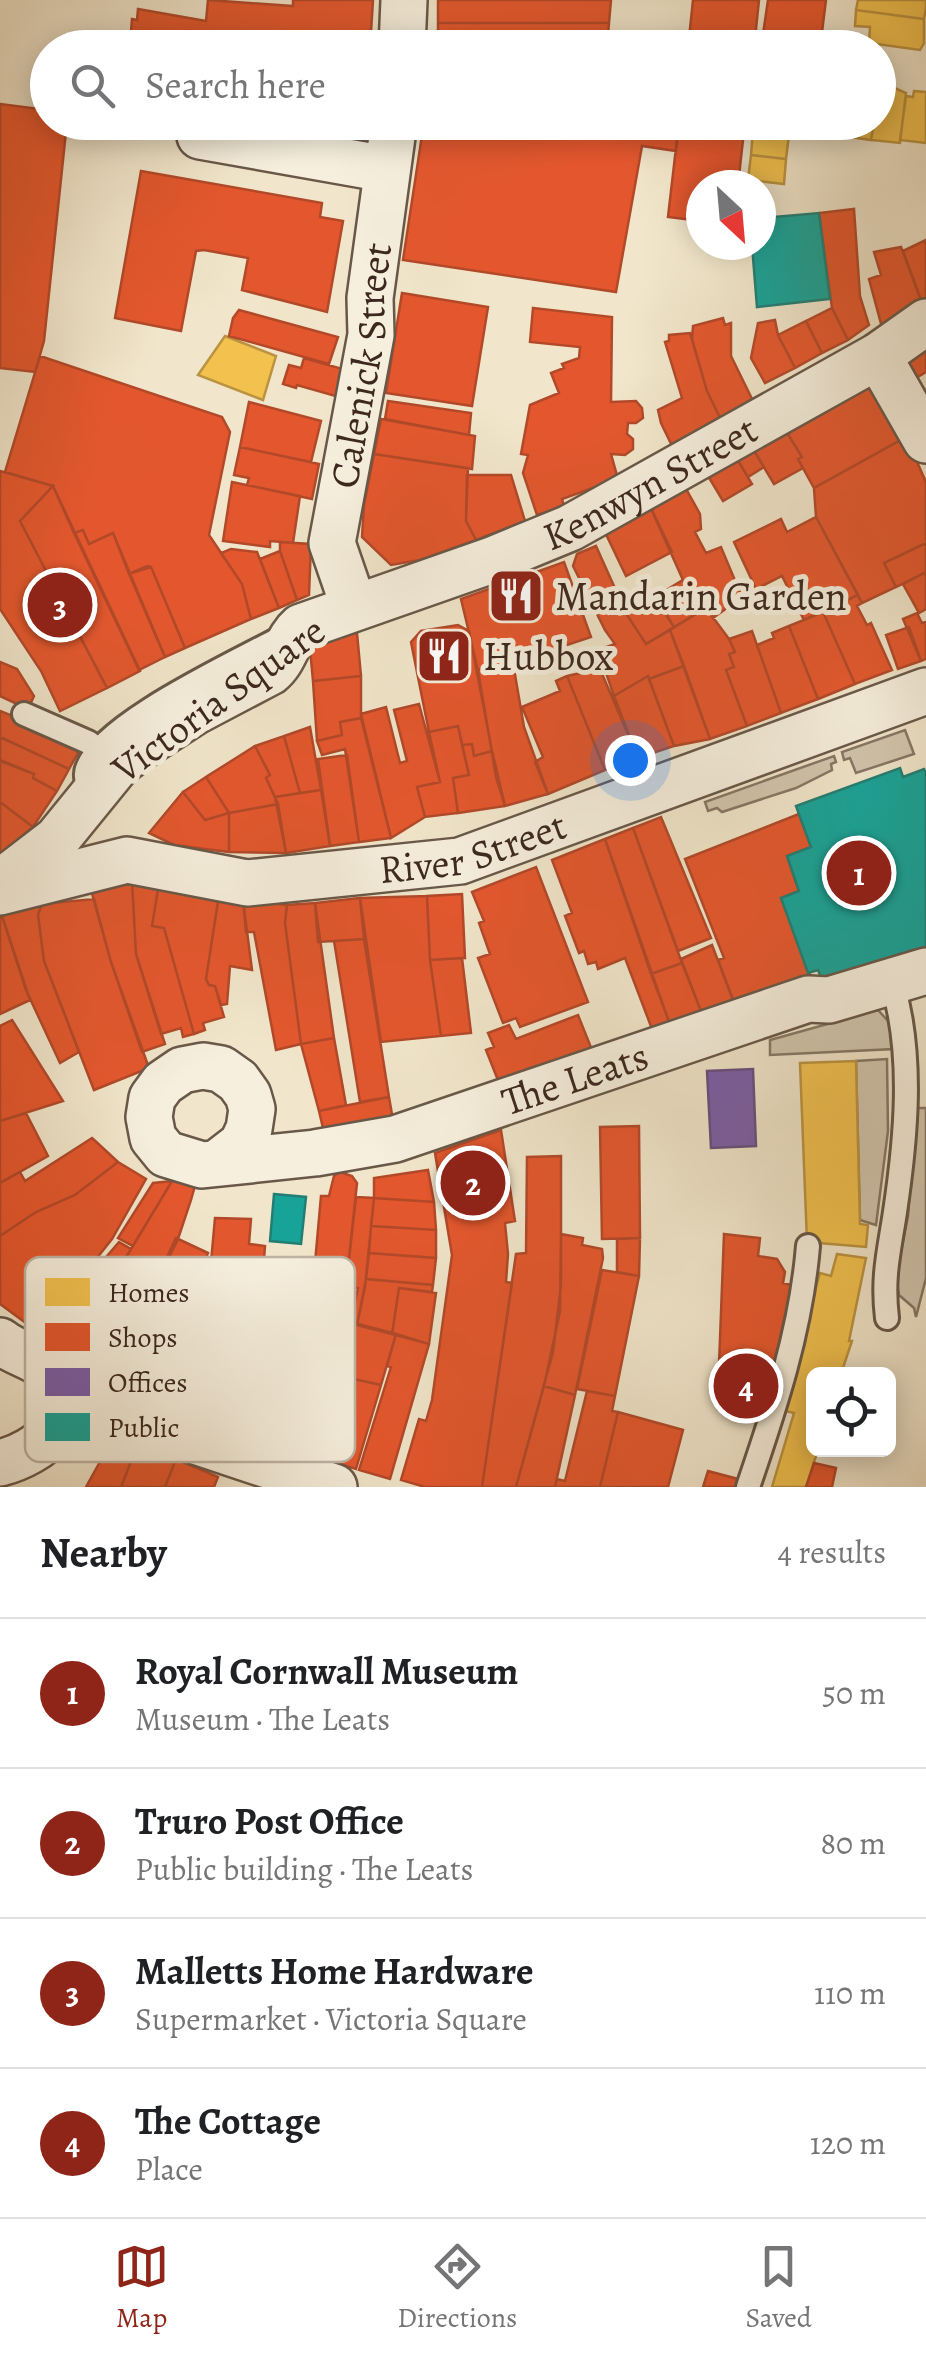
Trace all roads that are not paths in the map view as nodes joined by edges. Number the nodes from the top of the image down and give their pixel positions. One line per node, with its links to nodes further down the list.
1 (404, 0): 2 (street)
2 (403, 30)
3 (223, 140): 5 (street)
4 (391, 140): 5 (street, Calenick Street)
5 (386, 169): 9 (street, Calenick Street)
6 (926, 322): 7 (street, Kenwyn Street)
7 (878, 356): 8 (street); 9 (street, Kenwyn Street)
8 (926, 440)
9 (354, 607): 12 (street, Victoria Square)
10 (926, 691): 14 (street, River Street)
11 (24, 714): 12 (lane)
12 (109, 757): 13 (street, Victoria Square)
13 (90, 802): 14 (street, Victoria Square); 15 (street, Victoria Square)
14 (127, 860): 16 (street, River Street)
15 (0, 883)
16 (0, 892)
17 (909, 977): 18 (street, The Leats); 20 (lane)
18 (220, 1162)
19 (808, 1246): 27 (lane)
20 (887, 1318)
21 (0, 1340): 22 (street)
22 (25, 1357)
23 (25, 1453): 24 (street)
24 (0, 1462)
25 (258, 1462): 26 (street)
26 (334, 1487)
27 (748, 1487)

